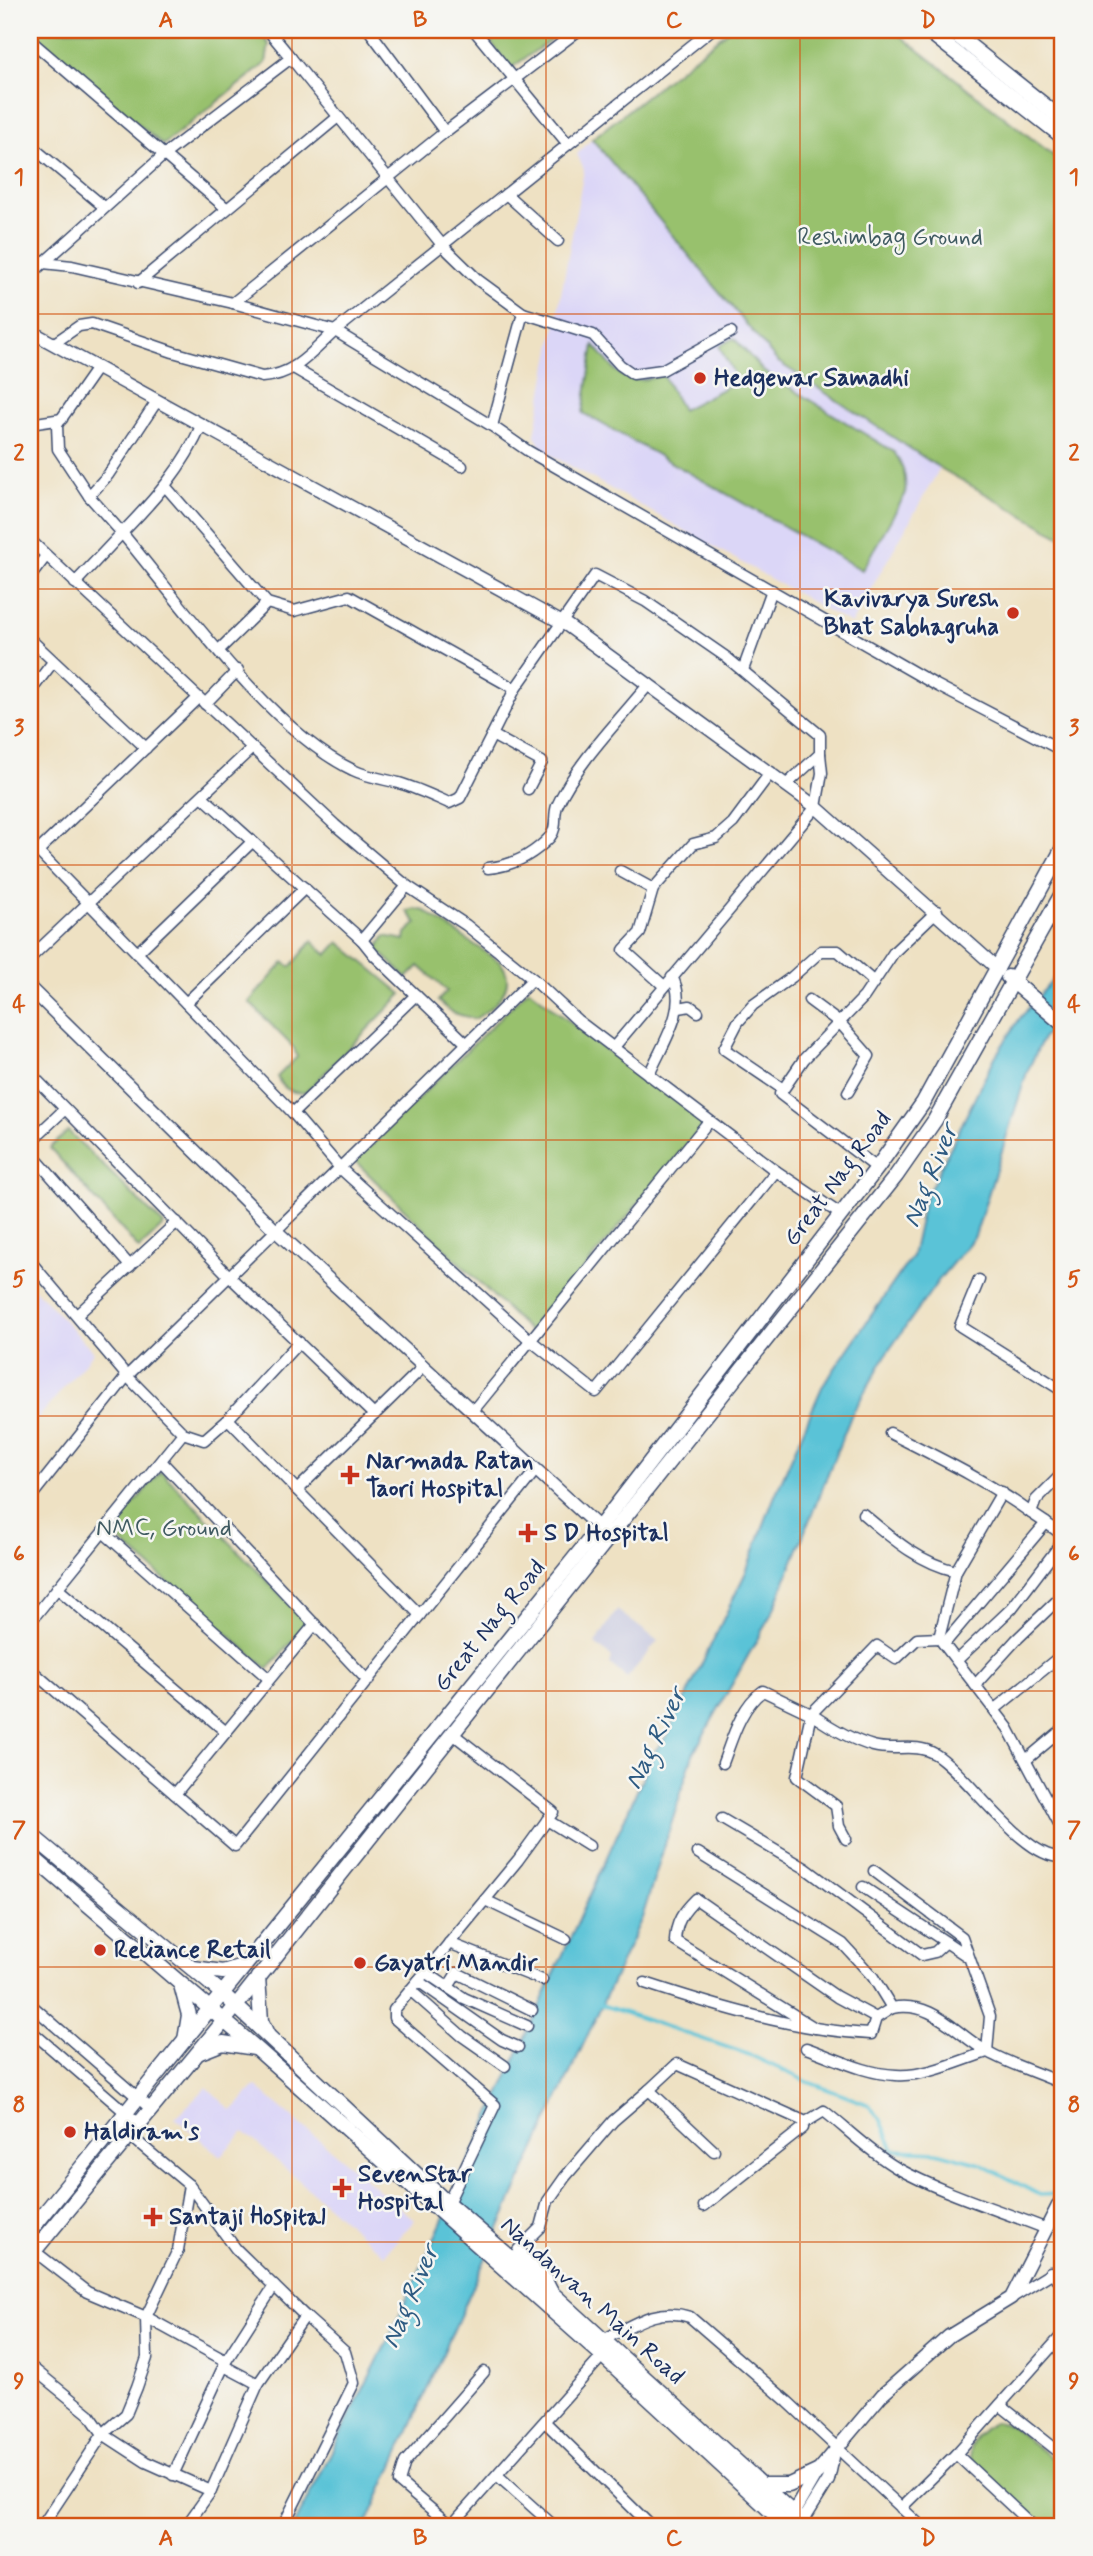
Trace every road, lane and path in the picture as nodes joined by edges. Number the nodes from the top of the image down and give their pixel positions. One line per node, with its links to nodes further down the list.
1 (268, 30): 9 (street)
2 (369, 30): 13 (street)
3 (474, 30): 10 (street)
4 (579, 30): 10 (street)
5 (927, 30): 14 (main road)
6 (950, 30): 12 (main road)
7 (705, 32): 15 (street)
8 (30, 40): 17 (street)
9 (291, 58): 11 (street); 17 (street)
10 (512, 79): 13 (street); 15 (street)
11 (338, 117): 18 (street); 21 (street)
12 (1063, 120)
13 (444, 132): 18 (street)
14 (1063, 136)
15 (569, 144): 19 (street)
16 (30, 145): 20 (street)
17 (165, 154): 20 (street); 21 (street)
18 (386, 178): 23 (street); 28 (street)
19 (506, 194): 22 (street); 23 (street)
20 (103, 206): 25 (street)
21 (226, 208): 27 (street)
22 (558, 241)
23 (443, 246): 29 (street); 31 (street)
24 (30, 251): 25 (street)
25 (43, 263): 26 (street); 27 (street)
26 (30, 275)
27 (138, 283): 28 (street)
28 (233, 303): 31 (street)
29 (523, 313): 32 (street); 40 (street)
30 (30, 331): 33 (street)
31 (335, 331): 35 (street); 40 (street)
32 (732, 332)
33 (53, 344): 34 (street); 35 (street)
34 (97, 368): 36 (street); 37 (street)
35 (295, 369): 41 (street)
36 (157, 401): 39 (street); 43 (street)
37 (62, 419): 38 (street); 43 (street)
38 (30, 424)
39 (202, 424): 42 (street); 51 (street)
40 (492, 426): 49 (street)
41 (461, 466)
42 (166, 487): 44 (street); 50 (street)
43 (89, 496): 44 (street)
44 (122, 533): 48 (street); 53 (street)
45 (30, 540): 46 (street)
46 (46, 556): 47 (street); 48 (street)
47 (30, 576)
48 (75, 583): 60 (street)
49 (772, 590): 56 (street); 64 (street)
50 (267, 603): 53 (street); 58 (street)
51 (561, 623): 56 (street); 57 (street); 58 (street)
52 (30, 639): 54 (street)
53 (219, 650): 55 (street)
54 (53, 662): 59 (street); 62 (street)
55 (238, 670): 60 (street); 61 (street)
56 (743, 670): 65 (street)
57 (649, 684): 66 (street); 75 (street)
58 (515, 689): 61 (street)
59 (30, 692)
60 (202, 701): 62 (street); 63 (street)
61 (492, 734): 68 (street)
62 (146, 748): 74 (street)
63 (252, 748): 69 (street); 77 (street)
64 (1063, 751)
65 (820, 754): 67 (street); 70 (street)
66 (771, 772): 67 (street); 79 (street)
67 (787, 784): 70 (street)
68 (528, 789)
69 (203, 797): 71 (street); 81 (street)
70 (816, 807): 82 (street); 88 (street)
71 (252, 842): 78 (street); 84 (street)
72 (30, 843): 74 (street)
73 (1063, 848): 86 (main road, Great Nag Road)
74 (38, 851): 81 (street)
75 (488, 868)
76 (620, 871): 79 (street)
77 (407, 886): 83 (street); 87 (street)
78 (305, 888): 83 (street); 94 (street)
79 (653, 889): 88 (street)
80 (1063, 892): 90 (main road, Great Nag Road)
81 (88, 904): 84 (street); 85 (street)
82 (937, 911): 86 (street); 89 (street)
83 (362, 940): 92 (street)
84 (137, 953): 94 (street)
85 (30, 958)
86 (998, 969): 90 (main road); 111 (main road, Great Nag Road)
87 (533, 979): 99 (street); 100 (street)
88 (667, 981): 95 (street); 100 (street)
89 (874, 982): 97 (street); 103 (street)
90 (1020, 987): 98 (main road); 143 (main road, Great Nag Road)
91 (30, 988): 115 (street)
92 (416, 995): 99 (street); 106 (street)
93 (809, 1000): 97 (street)
94 (186, 1003): 106 (street)
95 (679, 1008): 96 (street); 102 (street)
96 (698, 1012)
97 (839, 1023): 103 (street); 104 (street)
98 (1063, 1024)
99 (467, 1044): 110 (street)
100 (614, 1047): 102 (street)
101 (30, 1073): 105 (street)
102 (649, 1075): 107 (street)
103 (783, 1089): 111 (street)
104 (848, 1092)
105 (65, 1108): 108 (street); 114 (street)
106 (293, 1113): 110 (street)
107 (709, 1121): 112 (street); 121 (street)
108 (30, 1142)
109 (30, 1152): 117 (street)
110 (341, 1168): 115 (street); 121 (street)
111 (877, 1168): 113 (main road, Great Nag Road)
112 (776, 1171): 113 (street); 121 (street)
113 (840, 1214): 140 (main road, Great Nag Road)
114 (177, 1222): 117 (street); 118 (street)
115 (276, 1231): 118 (street); 123 (street)
116 (30, 1261): 120 (street)
117 (130, 1266): 120 (street)
118 (229, 1276): 122 (street); 124 (street)
119 (979, 1280): 125 (street)
120 (77, 1315): 124 (street)
121 (530, 1340): 126 (street)
122 (299, 1342): 127 (street); 128 (street)
123 (423, 1367): 126 (street); 127 (street)
124 (127, 1376): 129 (street); 136 (street)
125 (1063, 1391)
126 (472, 1412): 132 (street)
127 (373, 1415): 134 (street)
128 (228, 1419): 129 (street); 134 (street)
129 (183, 1433): 131 (street)
130 (890, 1433): 135 (street)
131 (161, 1461): 141 (street); 150 (street)
132 (535, 1471): 140 (street); 148 (street)
133 (1063, 1473): 137 (street)
134 (297, 1490): 148 (street)
135 (1002, 1492): 137 (street); 145 (street)
136 (30, 1498)
137 (1031, 1513): 139 (street)
138 (863, 1514): 145 (street)
139 (1046, 1523): 142 (street); 151 (street)
140 (599, 1528): 143 (street); 182 (main road, Great Nag Road)
141 (103, 1532): 146 (street); 155 (street)
142 (1063, 1535)
143 (611, 1538): 162 (main road, Great Nag Road)
144 (1063, 1541): 153 (street)
145 (956, 1571): 151 (street)
146 (57, 1588): 149 (street); 161 (street)
147 (1063, 1595): 157 (street)
148 (420, 1615): 156 (street)
149 (30, 1622)
150 (315, 1624): 155 (street); 156 (street)
151 (942, 1641): 153 (street); 159 (street)
152 (1063, 1654): 158 (street)
153 (957, 1660): 157 (street)
154 (30, 1669): 165 (street)
155 (269, 1679): 161 (street)
156 (368, 1681): 165 (street)
157 (977, 1683): 158 (street)
158 (995, 1709): 163 (street)
159 (811, 1714): 164 (street); 170 (street); 174 (street)
160 (1063, 1729): 163 (street)
161 (226, 1732): 165 (street)
162 (453, 1734): 167 (street); 184 (main road, Great Nag Road)
163 (1026, 1760): 168 (street)
164 (723, 1763)
165 (175, 1794)
166 (722, 1819): 179 (street)
167 (547, 1820): 171 (street); 177 (street)
168 (1063, 1831)
169 (30, 1834): 183 (main road, Nandanvan Main Road)
170 (846, 1839)
171 (589, 1846)
172 (698, 1853): 193 (street)
173 (30, 1855): 187 (main road)
174 (1063, 1857)
175 (874, 1871): 181 (street)
176 (863, 1887): 179 (street)
177 (485, 1900): 178 (street); 180 (street)
178 (566, 1939)
179 (946, 1942): 181 (street)
180 (449, 1943): 185 (street); 186 (street)
181 (967, 1956): 207 (street)
182 (246, 1965): 183 (main road); 190 (main road, Great Nag Road)
183 (192, 1968): 190 (main road, Nandanvan Main Road)
184 (258, 1978): 192 (main road, Great Nag Road); 202 (main road)
185 (542, 1980)
186 (418, 1981): 189 (street); 204 (street); 209 (street); 221 (street)
187 (181, 1983): 194 (main road); 203 (main road)
188 (645, 1983): 200 (street)
189 (448, 1987): 195 (street); 199 (street)
190 (223, 1994): 192 (main road, Nandanvan Main Road); 194 (main road, Great Nag Road)
191 (30, 2004): 196 (street)
192 (236, 2006): 198 (main road, Great Nag Road); 202 (main road, Nandanvan Main Road)
193 (892, 2008): 197 (street); 207 (street)
194 (211, 2009): 198 (main road); 203 (main road, Great Nag Road)
195 (532, 2010)
196 (47, 2018): 201 (street); 212 (street)
197 (876, 2018): 200 (street); 200 (street)
198 (224, 2021): 205 (main road); 208 (main road, Great Nag Road)
199 (527, 2026)
200 (815, 2028)
201 (31, 2034): 214 (street)
202 (267, 2035): 221 (main road, Nandanvan Main Road)
203 (185, 2041): 212 (main road, Great Nag Road)
204 (518, 2047)
205 (256, 2048): 208 (main road); 221 (main road)
206 (806, 2048): 207 (street)
207 (987, 2052): 210 (street)
208 (198, 2054): 213 (main road, Great Nag Road)
209 (505, 2067)
210 (1063, 2084)
211 (649, 2090): 218 (street); 223 (street); 231 (street)
212 (138, 2097): 213 (street); 214 (main road, Great Nag Road)
213 (152, 2109): 215 (main road, Great Nag Road)
214 (120, 2118): 215 (street); 217 (street); 224 (main road, Great Nag Road)
215 (139, 2124): 217 (main road, Great Nag Road)
216 (803, 2128): 222 (street)
217 (130, 2136): 219 (street); 225 (main road, Great Nag Road)
218 (714, 2151)
219 (189, 2185): 230 (street); 234 (street)
220 (1063, 2196): 223 (street)
221 (442, 2204): 226 (main road, Nandanvan Main Road)
222 (704, 2206)
223 (1047, 2229): 232 (street)
224 (30, 2231)
225 (32, 2253): 234 (street)
226 (497, 2255): 231 (main road, Nandanvan Main Road); 236 (main road)
227 (1063, 2266): 228 (street)
228 (1050, 2272): 229 (street); 232 (street)
229 (1063, 2283)
230 (274, 2286): 233 (street); 237 (street)
231 (555, 2296): 236 (main road, Nandanvan Main Road)
232 (1011, 2298): 245 (street)
233 (305, 2316): 240 (street); 256 (street)
234 (146, 2317): 237 (street); 243 (street)
235 (1063, 2334): 241 (street)
236 (605, 2348): 242 (street); 245 (street); 250 (main road, Nandanvan Main Road); 253 (main road)
237 (225, 2363): 240 (street); 248 (street)
238 (30, 2366): 243 (street)
239 (484, 2372): 257 (street)
240 (258, 2384): 251 (street)
241 (1000, 2405): 244 (street); 246 (street)
242 (545, 2422): 249 (street); 259 (street)
243 (103, 2434): 248 (street); 254 (street)
244 (1061, 2448)
245 (836, 2454): 247 (street); 252 (street); 253 (street)
246 (956, 2454): 252 (street); 261 (street)
247 (817, 2472): 250 (main road); 253 (street)
248 (173, 2475): 251 (street)
249 (497, 2475): 257 (street); 258 (street)
250 (760, 2485): 253 (main road, Nandanvan Main Road)
251 (211, 2491): 255 (street)
252 (901, 2508): 260 (street)
253 (794, 2524)
254 (42, 2526)
255 (186, 2526)
256 (283, 2526)
257 (451, 2526)
258 (554, 2526)
259 (651, 2526)
260 (921, 2526)
261 (1033, 2526)

